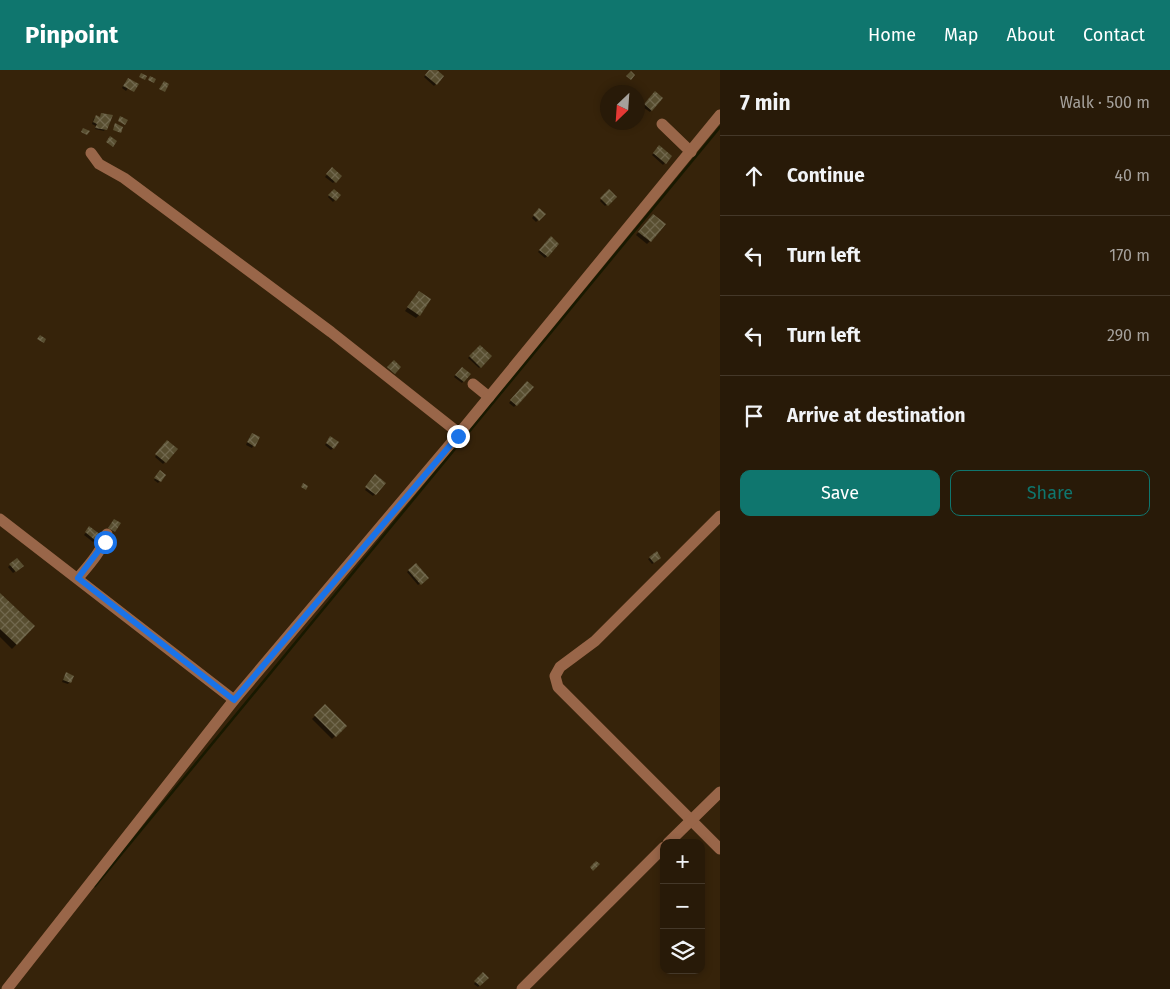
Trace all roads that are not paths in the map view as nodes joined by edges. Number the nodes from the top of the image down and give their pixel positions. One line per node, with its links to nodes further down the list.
1 (720, 115): 3 (street)
2 (662, 124): 3 (street)
3 (691, 152): 6 (street)
4 (91, 153): 7 (street)
5 (473, 384): 6 (street)
6 (489, 397): 7 (street)
7 (460, 434): 12 (street)
8 (720, 516): 14 (street)
9 (0, 519): 11 (street)
10 (107, 534): 11 (street)
11 (78, 578): 12 (street)
12 (234, 700): 18 (street)
13 (720, 792): 14 (street)
14 (691, 820): 15 (street); 16 (street)
15 (672, 839)
16 (720, 849)
17 (660, 851): 19 (street)
18 (6, 989)
19 (522, 989)

